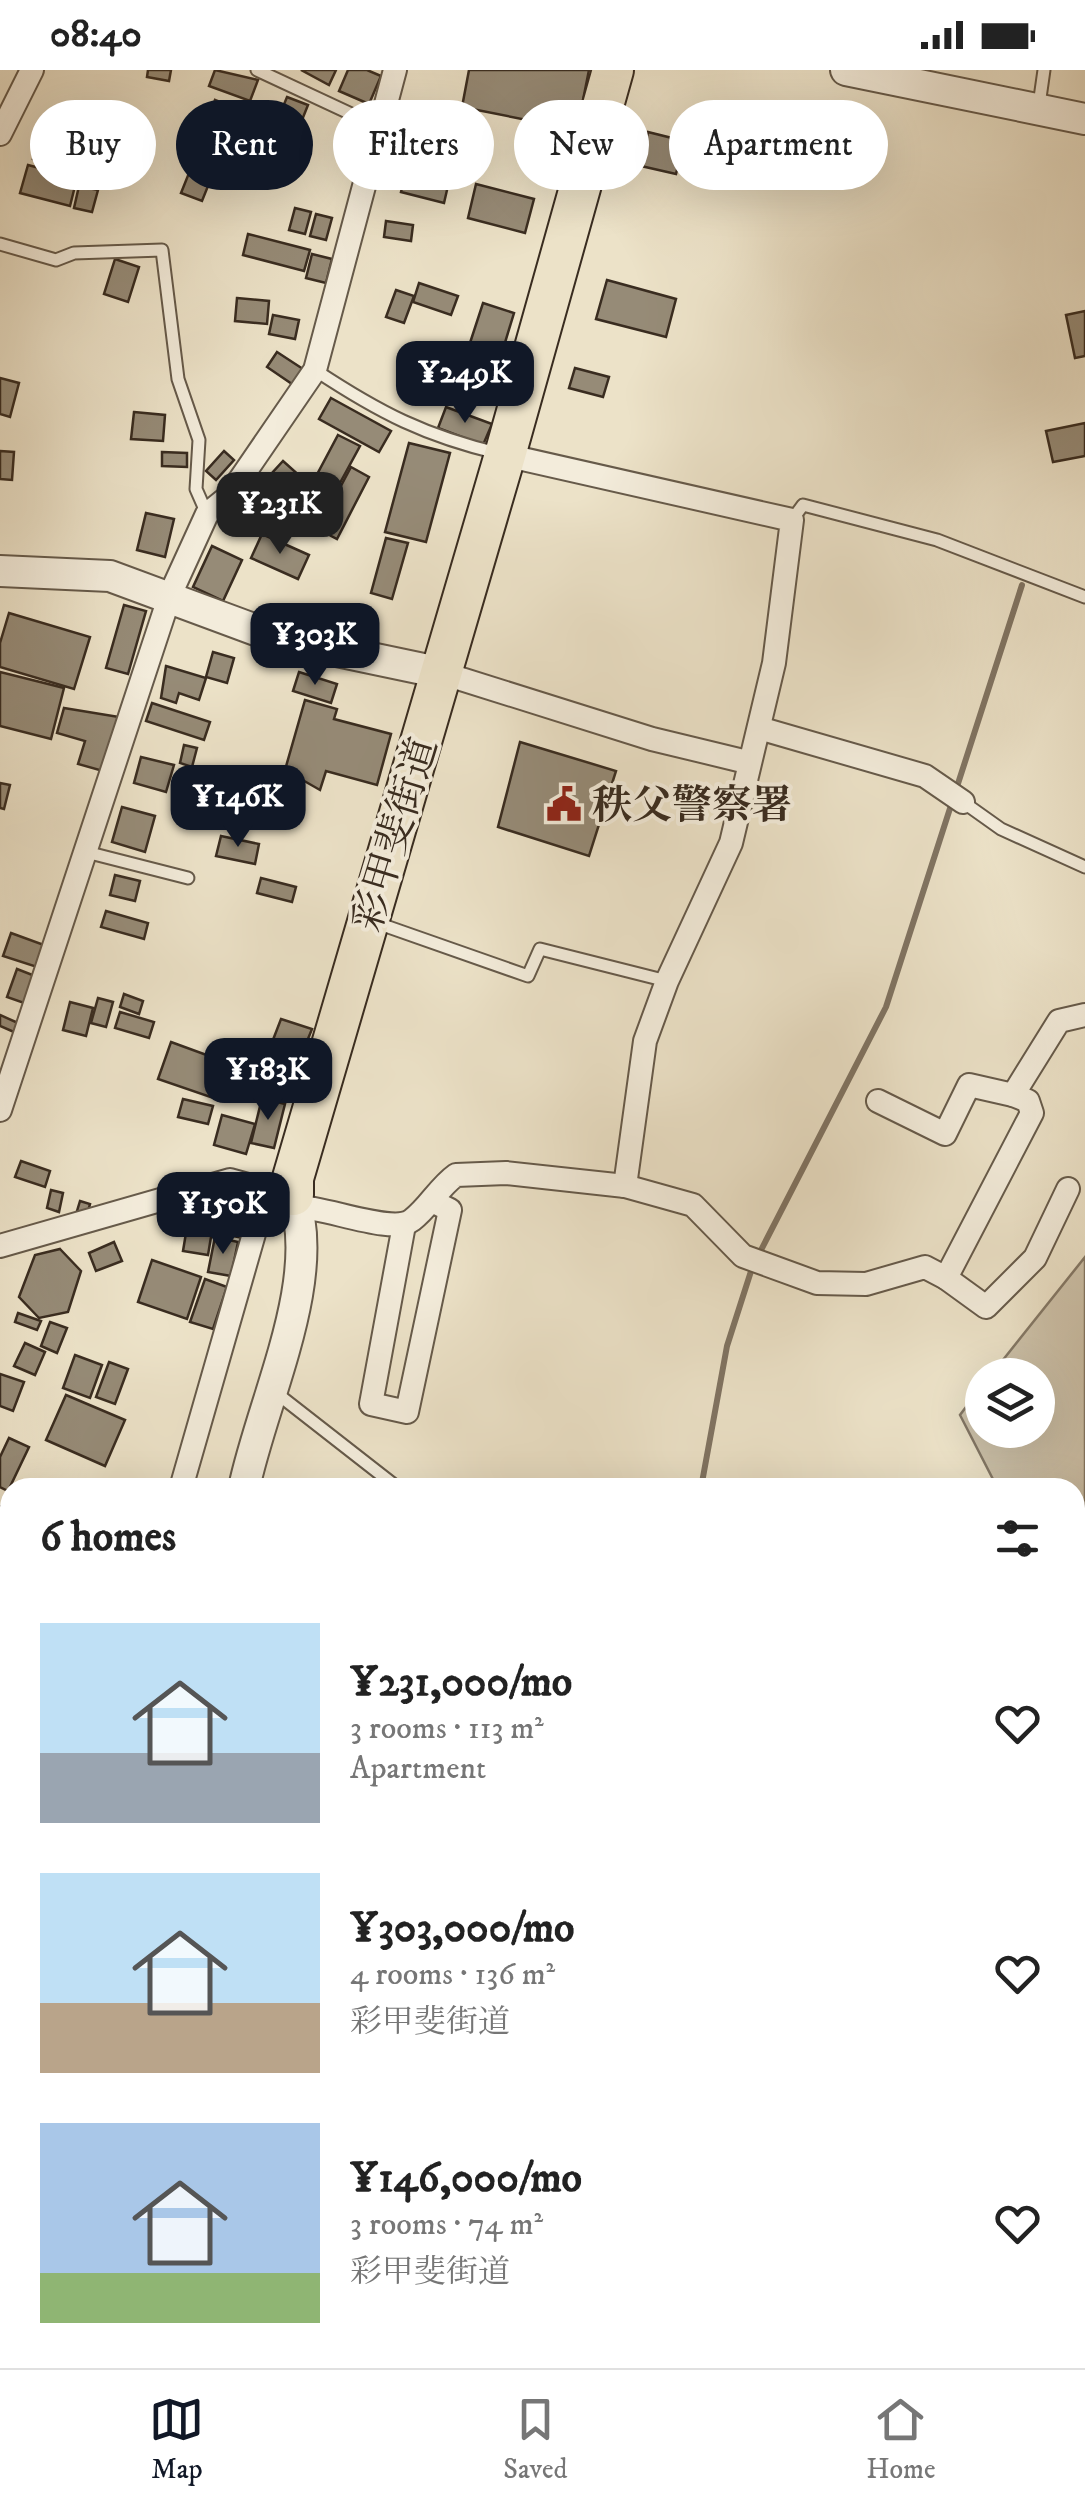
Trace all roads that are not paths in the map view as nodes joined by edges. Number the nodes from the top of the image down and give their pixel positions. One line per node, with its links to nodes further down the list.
1 (32, 70): 11 (street)
2 (257, 70): 8 (lane)
3 (395, 70): 7 (street)
4 (613, 70): 15 (highway, 彩甲斐街道)
5 (847, 70): 9 (street)
6 (1044, 70): 9 (lane)
7 (385, 100)
8 (333, 105)
9 (1038, 109): 10 (street)
10 (1085, 119)
11 (0, 134)
12 (361, 190): 14 (street)
13 (0, 244): 16 (lane)
14 (315, 370): 15 (lane); 16 (street)
15 (505, 455): 17 (street); 21 (highway, 彩甲斐街道)
16 (207, 514): 19 (street)
17 (792, 520): 20 (lane); 22 (street)
18 (0, 571): 19 (street)
19 (170, 595): 21 (street); 25 (street)
20 (1085, 597)
21 (442, 673): 23 (street); 28 (highway, 彩甲斐街道)
22 (759, 728): 23 (street); 24 (street)
23 (747, 762): 29 (street)
24 (962, 802): 26 (lane)
25 (86, 852): 27 (lane); 32 (street)
26 (1085, 867)
27 (188, 878)
28 (368, 920): 29 (lane); 38 (highway, 彩甲斐街道)
29 (667, 981): 36 (street)
30 (1085, 1015): 33 (street)
31 (0, 1036): 32 (street)
32 (24, 1042): 35 (street)
33 (1012, 1094): 34 (street); 42 (street)
34 (878, 1101)
35 (0, 1110)
36 (625, 1186): 39 (street); 42 (street)
37 (1068, 1188): 42 (street)
38 (286, 1198): 40 (street); 41 (street); 43 (street); 44 (street)
39 (432, 1201): 40 (street); 40 (street)
40 (404, 1225)
41 (0, 1246)
42 (946, 1278)
43 (270, 1388): 45 (street); 46 (lane)
44 (185, 1478)
45 (247, 1478)
46 (385, 1478)

